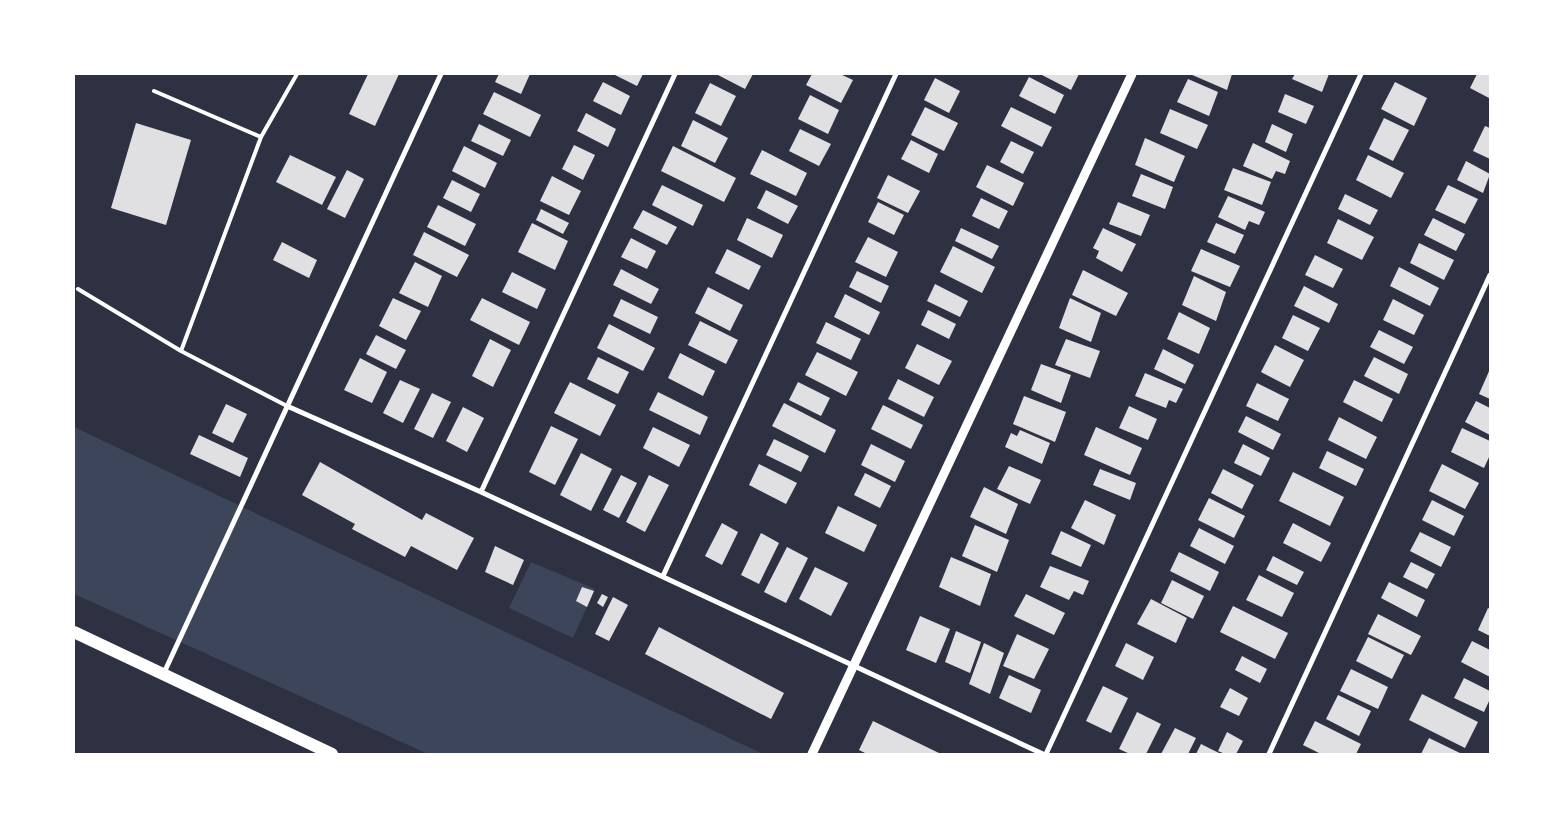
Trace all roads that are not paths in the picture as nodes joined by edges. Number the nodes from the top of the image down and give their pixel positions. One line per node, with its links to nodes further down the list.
1 (297, 74): 8 (lane)
2 (441, 74): 12 (street)
3 (675, 74): 13 (street)
4 (896, 74): 14 (street)
5 (1132, 74): 16 (street)
6 (1362, 74): 20 (street)
7 (154, 91): 8 (lane)
8 (261, 137): 11 (lane)
9 (1490, 275): 21 (street)
10 (78, 289): 11 (lane)
11 (181, 351): 12 (lane)
12 (287, 406): 13 (street); 17 (street)
13 (481, 492): 14 (street)
14 (663, 576): 16 (street)
15 (74, 632): 17 (main road)
16 (855, 665): 19 (street); 20 (street)
17 (164, 675): 18 (main road)
18 (332, 754)
19 (812, 754)
20 (1044, 754)
21 (1269, 754)

